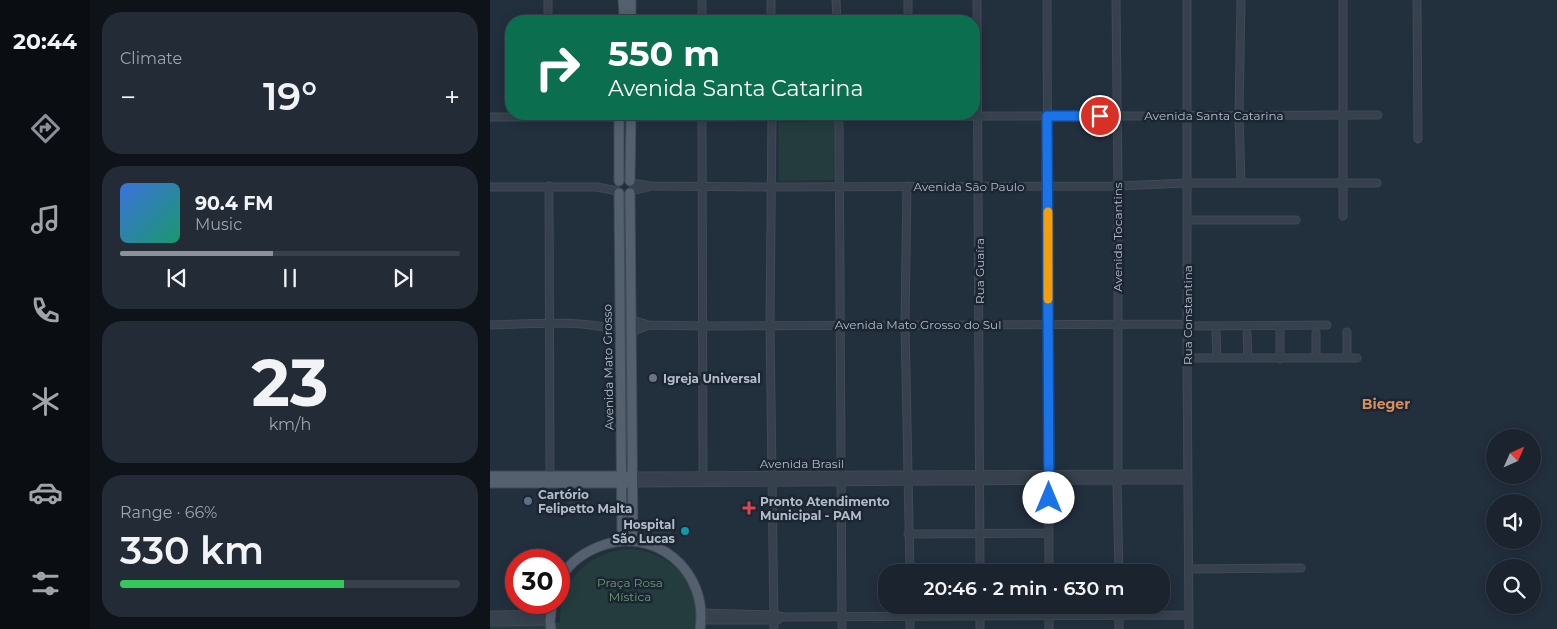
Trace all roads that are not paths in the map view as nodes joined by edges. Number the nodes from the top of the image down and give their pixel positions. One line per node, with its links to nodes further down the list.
1 (548, 0): 15 (street)
2 (622, 0): 16 (main road); 17 (main road)
3 (631, 0): 18 (main road)
4 (702, 0): 19 (street)
5 (771, 0): 20 (street)
6 (836, 0): 21 (street)
7 (908, 0): 22 (street)
8 (978, 0): 23 (street, Rua Guaíra)
9 (1047, 0): 30 (street)
10 (1116, 0): 31 (street, Avenida Tocantins)
11 (1187, 0): 24 (street, Rua Constantina)
12 (1241, 0): 25 (street)
13 (1343, 0): 26 (street)
14 (1417, 0): 39 (street)
15 (548, 15)
16 (621, 15)
17 (625, 15)
18 (631, 15)
19 (702, 15)
20 (771, 15)
21 (837, 15)
22 (908, 15)
23 (978, 15)
24 (1187, 115): 25 (street, Avenida Santa Catarina); 31 (street, Avenida Santa Catarina); 40 (street, Rua Constantina)
25 (1239, 115): 26 (street, Avenida Santa Catarina); 41 (street)
26 (1343, 115): 27 (street, Avenida Santa Catarina); 42 (street)
27 (1378, 115)
28 (505, 116): 32 (street)
29 (980, 116): 30 (street, Avenida Santa Catarina)
30 (1047, 116): 31 (street, Avenida Santa Catarina); 48 (street)
31 (1117, 116): 49 (street, Avenida Tocantins)
32 (490, 117)
33 (619, 120): 51 (main road, Avenida Mato Grosso)
34 (630, 120): 52 (main road, Avenida Mato Grosso)
35 (702, 120): 45 (street)
36 (772, 120): 53 (street)
37 (839, 120): 54 (street)
38 (978, 120): 47 (street, Rua Guaíra)
39 (1418, 139)
40 (1187, 183): 41 (street, Avenida São Paulo); 49 (street, Avenida São Paulo); 56 (street, Rua Constantina)
41 (1241, 183): 42 (street, Avenida São Paulo)
42 (1343, 184): 43 (street, Avenida São Paulo); 55 (street)
43 (1377, 184)
44 (549, 186): 50 (street); 51 (street); 61 (street)
45 (702, 186): 52 (street, Avenida São Paulo); 53 (street, Avenida São Paulo); 72 (street)
46 (907, 186): 47 (street, Avenida São Paulo); 54 (street, Avenida São Paulo); 62 (street)
47 (978, 186): 48 (street, Avenida São Paulo); 63 (street, Rua Guaíra)
48 (1047, 186): 49 (street, Avenida São Paulo); 64 (street)
49 (1118, 186): 60 (street, Avenida Tocantins)
50 (490, 187)
51 (618, 187): 52 (main road); 52 (main road); 58 (main road, Avenida Mato Grosso)
52 (631, 187): 59 (main road, Avenida Mato Grosso)
53 (772, 187): 54 (street, Avenida São Paulo); 68 (street)
54 (840, 187): 69 (street)
55 (1343, 216)
56 (1187, 220): 57 (street); 70 (street, Rua Constantina)
57 (1296, 220)
58 (620, 319): 66 (street); 74 (main road, Avenida Mato Grosso)
59 (632, 320): 67 (street); 75 (main road, Avenida Mato Grosso)
60 (1117, 323): 64 (street, Avenida Mato Grosso do Sul); 70 (street, Avenida Mato Grosso do Sul); 89 (street, Avenida Tocantins)
61 (550, 324): 65 (street); 66 (street); 87 (street)
62 (905, 324): 63 (street, Avenida Mato Grosso do Sul); 69 (street, Avenida Mato Grosso do Sul); 92 (street)
63 (979, 324): 64 (street, Avenida Mato Grosso do Sul); 93 (street, Rua Guaíra)
64 (1048, 324): 94 (street)
65 (490, 325)
66 (603, 325): 74 (street)
67 (648, 325): 72 (street, Avenida Mato Grosso do Sul); 75 (street)
68 (770, 325): 69 (street, Avenida Mato Grosso do Sul); 72 (street, Avenida Mato Grosso do Sul); 98 (street)
69 (840, 325): 91 (street)
70 (1187, 325): 71 (street, Avenida Mato Grosso do Sul); 80 (street, Rua Constantina)
71 (1327, 325)
72 (703, 326): 97 (street)
73 (1280, 330): 86 (street)
74 (620, 331): 95 (main road, Avenida Mato Grosso)
75 (631, 332): 96 (main road, Avenida Mato Grosso)
76 (1216, 332): 81 (street)
77 (1347, 332): 84 (street)
78 (1247, 333): 82 (street)
79 (1316, 333): 83 (street)
80 (1187, 358): 81 (street); 90 (street, Rua Constantina)
81 (1217, 358): 82 (street)
82 (1248, 358): 86 (street)
83 (1316, 358): 84 (street); 86 (street)
84 (1347, 358): 85 (street)
85 (1357, 358)
86 (1280, 359)
87 (550, 475): 88 (main road, Avenida Brasil); 95 (main road, Avenida Brasil)
88 (490, 476)
89 (1118, 477): 90 (street, Avenida Brasil); 94 (street, Avenida Brasil); 108 (street, Avenida Tocantins)
90 (1188, 477): 111 (street, Rua Constantina)
91 (841, 478): 92 (street, Avenida Brasil); 98 (street, Avenida Brasil); 118 (street)
92 (907, 478): 93 (street, Avenida Brasil); 102 (street)
93 (980, 478): 94 (street, Avenida Brasil); 100 (street, Rua Guaíra)
94 (1049, 478): 101 (street)
95 (622, 479): 96 (main road, Avenida Brasil); 99 (main road, Avenida Brasil); 104 (main road, Avenida Mato Grosso)
96 (632, 479): 97 (street, Avenida Brasil); 103 (main road, Avenida Mato Grosso)
97 (703, 479): 98 (street, Avenida Brasil)
98 (772, 479): 122 (street)
99 (490, 483)
100 (980, 533): 101 (street); 102 (street); 106 (street, Rua Guaíra)
101 (1049, 533): 107 (street)
102 (908, 534): 105 (street)
103 (633, 540): 104 (main road); 120 (main road)
104 (622, 541): 109 (main road)
105 (910, 564)
106 (980, 564)
107 (1049, 564)
108 (1119, 564)
109 (570, 566)
110 (1301, 568): 111 (street)
111 (1189, 569): 113 (street, Rua Constantina)
112 (490, 615): 119 (street)
113 (1189, 615): 117 (street); 128 (street, Rua Constantina)
114 (910, 616): 115 (street); 118 (street); 124 (street)
115 (980, 616): 116 (street); 125 (street)
116 (1049, 616): 117 (street); 126 (street)
117 (1119, 616): 127 (street)
118 (842, 617): 122 (street); 123 (street)
119 (551, 621): 121 (street)
120 (701, 621): 122 (street)
121 (490, 622)
122 (774, 622)
123 (842, 629)
124 (910, 629)
125 (980, 629)
126 (1049, 629)
127 (1119, 629)
128 (1189, 629)

